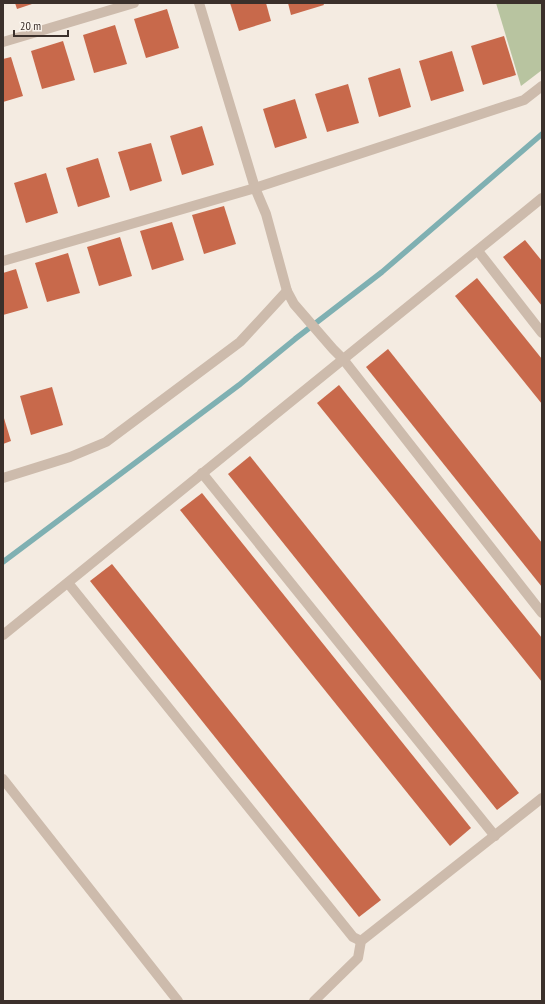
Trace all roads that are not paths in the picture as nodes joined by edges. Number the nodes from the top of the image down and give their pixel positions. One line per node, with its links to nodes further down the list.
1 (134, 3): 3 (lane)
2 (199, 3): 5 (lane)
3 (3, 42)
4 (542, 86): 5 (lane)
5 (255, 188): 8 (lane); 9 (lane)
6 (542, 198): 7 (lane)
7 (478, 250): 10 (lane); 11 (lane)
8 (3, 262)
9 (287, 291): 11 (lane); 13 (lane)
10 (542, 333)
11 (343, 359): 12 (lane); 15 (lane)
12 (202, 474): 14 (lane); 19 (lane)
13 (3, 478)
14 (68, 582): 16 (lane); 20 (lane)
15 (542, 613)
16 (3, 635)
17 (3, 778): 21 (lane)
18 (542, 798): 19 (lane)
19 (494, 836): 20 (lane)
20 (361, 941): 22 (lane)
21 (178, 1001)
22 (314, 1001)

